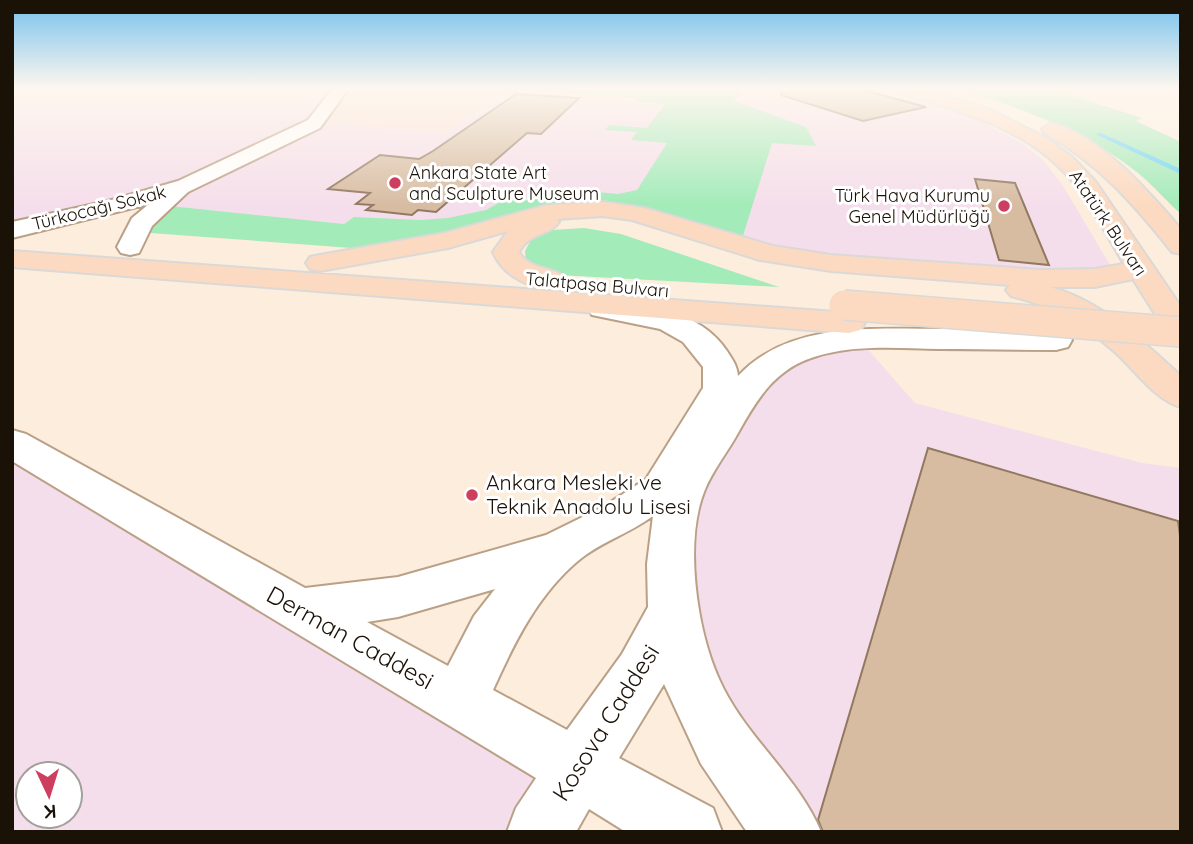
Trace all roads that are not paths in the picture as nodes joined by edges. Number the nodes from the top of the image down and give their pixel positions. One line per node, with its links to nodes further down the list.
1 (307, 127): 4 (street, Türkocağı Sokak)
2 (1011, 127): 13 (main road, Atatürk Bulvarı)
3 (1044, 127): 5 (main road, Atatürk Bulvarı)
4 (186, 186): 7 (street, Türkocağı Sokak); 10 (street, Türkocağı Sokak)
5 (1135, 190): 6 (main road); 9 (main road, Atatürk Bulvarı)
6 (1181, 214)
7 (12, 230)
8 (12, 238): 10 (main road, Talatpaşa Bulvarı)
9 (1181, 246)
10 (130, 247): 12 (main road, Talatpaşa Bulvarı)
11 (12, 259): 14 (main road, Talatpaşa Bulvarı)
12 (320, 262): 13 (main road); 14 (main road, Talatpaşa Bulvarı)
13 (1139, 269): 16 (main road, Atatürk Bulvarı)
14 (564, 292): 15 (main road, Talatpaşa Bulvarı); 19 (main road); 21 (street)
15 (847, 314): 16 (main road, Talatpaşa Bulvarı, bridge); 17 (main road, Talatpaşa Bulvarı)
16 (1181, 331)
17 (1056, 340): 18 (main road, Talatpaşa Bulvarı); 23 (street)
18 (1181, 350)
19 (1181, 396)
20 (12, 443): 22 (street, Derman Caddesi)
21 (563, 547): 22 (street); 24 (street)
22 (300, 610): 24 (street, Derman Caddesi)
23 (671, 613): 25 (street, Kosova Caddesi); 28 (street)
24 (460, 700): 25 (street, Derman Caddesi)
25 (576, 770): 26 (street, Kosova Caddesi); 27 (street, Derman Caddesi)
26 (540, 832)
27 (689, 832)
28 (788, 832)

